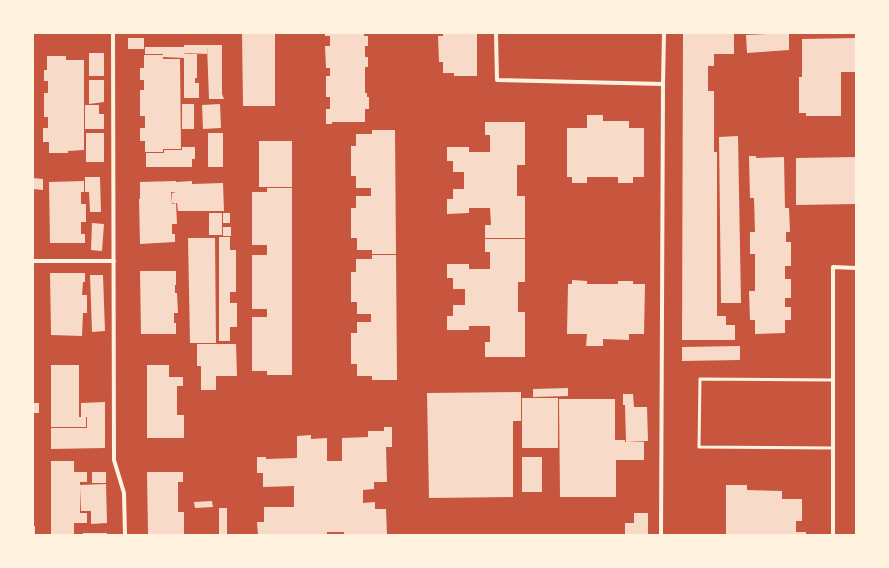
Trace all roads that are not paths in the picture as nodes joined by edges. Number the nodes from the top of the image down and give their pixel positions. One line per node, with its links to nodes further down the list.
1 (113, 33): 6 (street)
2 (496, 33): 4 (street)
3 (664, 33): 4 (street)
4 (664, 84): 11 (street)
5 (33, 261): 6 (street)
6 (114, 261): 10 (street)
7 (856, 268): 8 (street)
8 (833, 380): 9 (street); 9 (lane)
9 (833, 448): 12 (street)
10 (125, 535)
11 (661, 535)
12 (833, 535)

